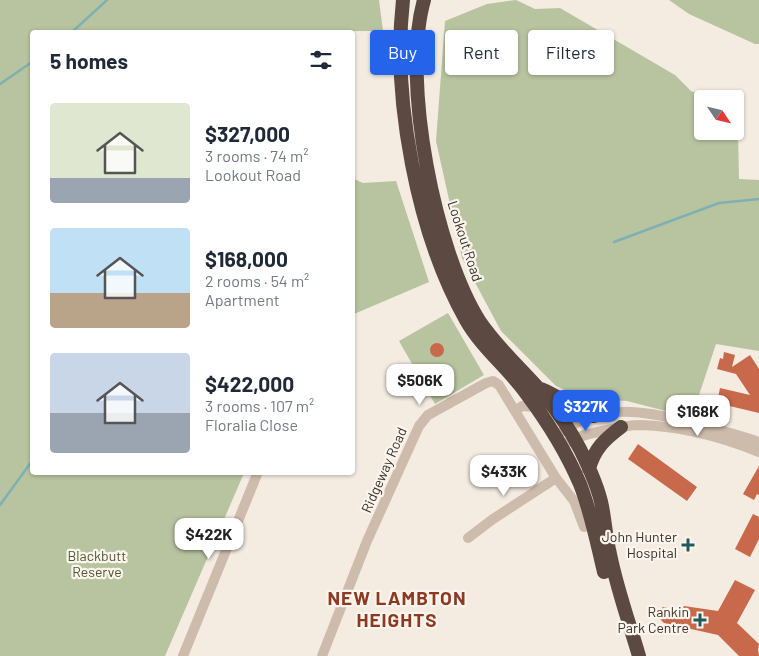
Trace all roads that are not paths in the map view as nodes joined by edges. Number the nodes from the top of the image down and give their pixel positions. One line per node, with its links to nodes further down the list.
1 (403, 0): 4 (highway, Lookout Road)
2 (413, 0): 5 (highway)
3 (424, 0): 7 (highway, Lookout Road)
4 (400, 30)
5 (408, 30)
6 (402, 75): 7 (highway, Lookout Road)
7 (531, 389): 8 (highway, Lookout Road); 9 (street); 10 (highway); 12 (highway, Lookout Road)
8 (537, 407): 9 (street); 12 (highway, Lookout Road)
9 (513, 408): 17 (street, Ridgeway Road); 21 (street, Ridgeway Road)
10 (594, 416): 12 (street); 13 (street)
11 (621, 427): 12 (street); 14 (street); 15 (highway)
12 (565, 437): 15 (highway, Lookout Road); 22 (highway, Lookout Road)
13 (759, 442)
14 (759, 452)
15 (589, 469): 23 (highway, Lookout Road)
16 (257, 475): 20 (street)
17 (556, 478): 18 (street, Ridgeway Road); 19 (street)
18 (584, 527)
19 (468, 538)
20 (182, 656)
21 (322, 656)
22 (630, 656)
23 (639, 656)

